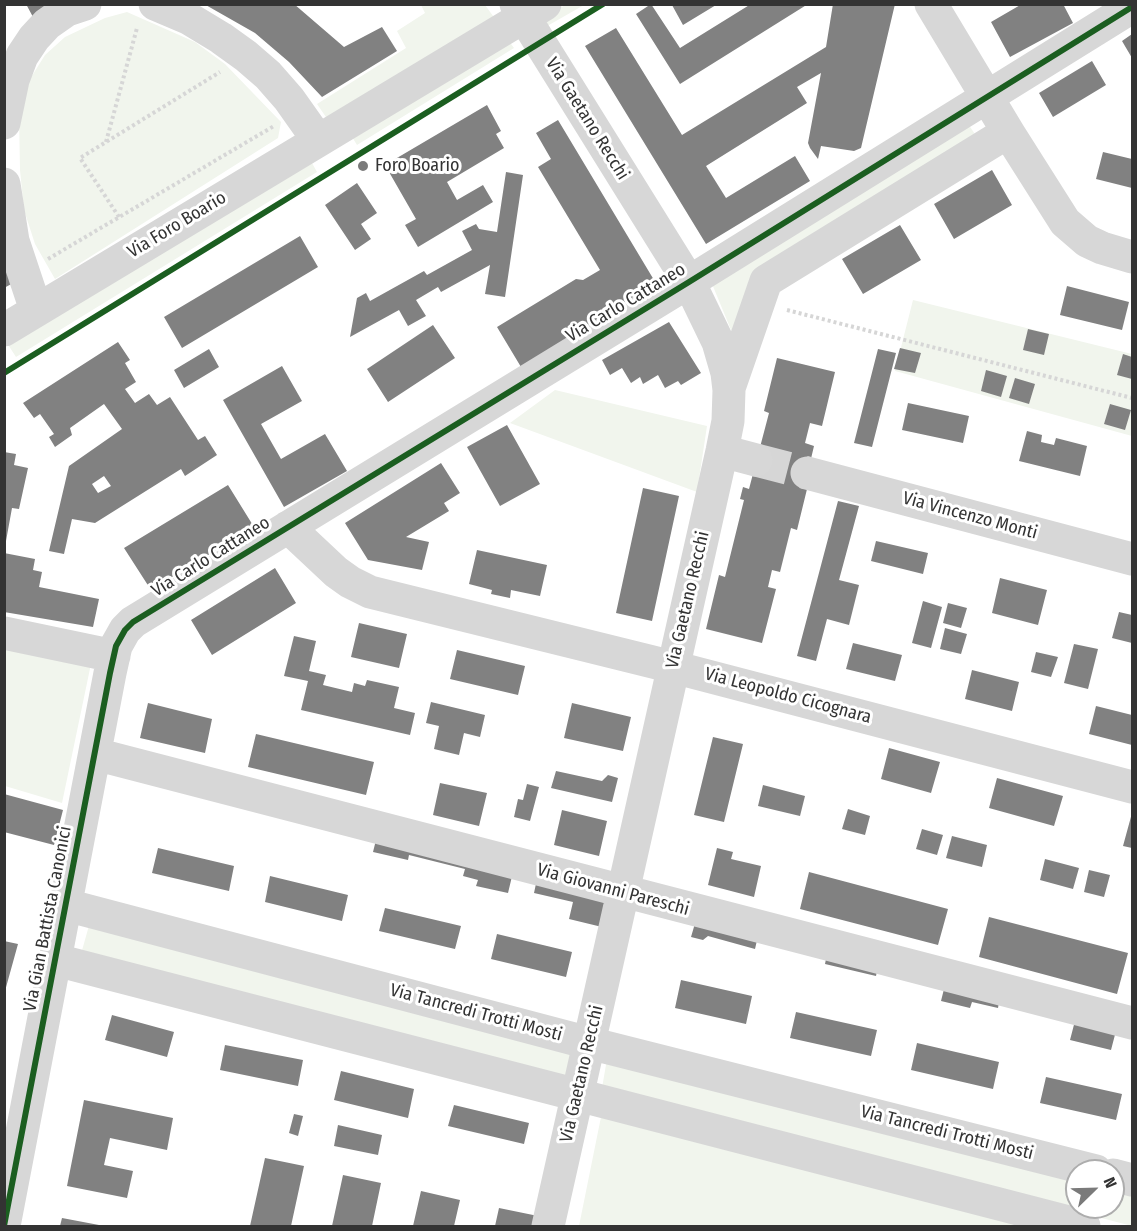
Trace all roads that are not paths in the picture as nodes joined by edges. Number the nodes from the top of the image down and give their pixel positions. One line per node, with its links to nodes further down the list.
1 (85, 4): 7 (street)
2 (931, 4): 6 (street)
3 (1132, 7): 6 (street, Via Carlo Cattaneo)
4 (528, 9): 9 (street, Via Foro Boario); 12 (street, Via Gaetano Recchi)
5 (146, 16): 9 (street)
6 (987, 98): 8 (street); 12 (street, Via Carlo Cattaneo)
7 (4, 123)
8 (1008, 132): 11 (street); 15 (street)
9 (318, 140): 13 (street, Via Foro Boario)
10 (4, 184): 13 (street)
11 (1132, 256)
12 (689, 282): 15 (street, Via Gaetano Recchi); 19 (street, Via Carlo Cattaneo)
13 (36, 310): 14 (street, Via Foro Boario)
14 (4, 330)
15 (729, 388): 16 (street, Via Gaetano Recchi)
16 (722, 451): 17 (street); 24 (street, Via Gaetano Recchi)
17 (756, 460)
18 (807, 474): 20 (street, Via Vincenzo Monti)
19 (288, 527): 21 (street, Via Carlo Cattaneo); 24 (street, Via Leopoldo Cicognara)
20 (1132, 559)
21 (133, 622): 23 (street, Via Gian Battista Canonici)
22 (4, 633): 23 (street)
23 (114, 656): 25 (street, Via Gian Battista Canonici)
24 (674, 666): 26 (street, Via Leopoldo Cicognara); 27 (street, Via Gaetano Recchi)
25 (95, 754): 27 (street, Via Giovanni Pareschi); 28 (street, Via Gian Battista Canonici)
26 (1132, 787)
27 (623, 892): 30 (street, Via Giovanni Pareschi); 31 (street, Via Gaetano Recchi)
28 (66, 905): 29 (street, Via Gian Battista Canonici); 31 (street, Via Tancredi Trotti Mosti)
29 (56, 960): 32 (street); 34 (street, Via Gian Battista Canonici)
30 (1132, 1023)
31 (589, 1043): 32 (street, Via Gaetano Recchi); 33 (street, Via Tancredi Trotti Mosti)
32 (578, 1095): 35 (street, Via Gaetano Recchi); 36 (street)
33 (1065, 1163)
34 (4, 1226)
35 (548, 1227)
36 (1084, 1227)

